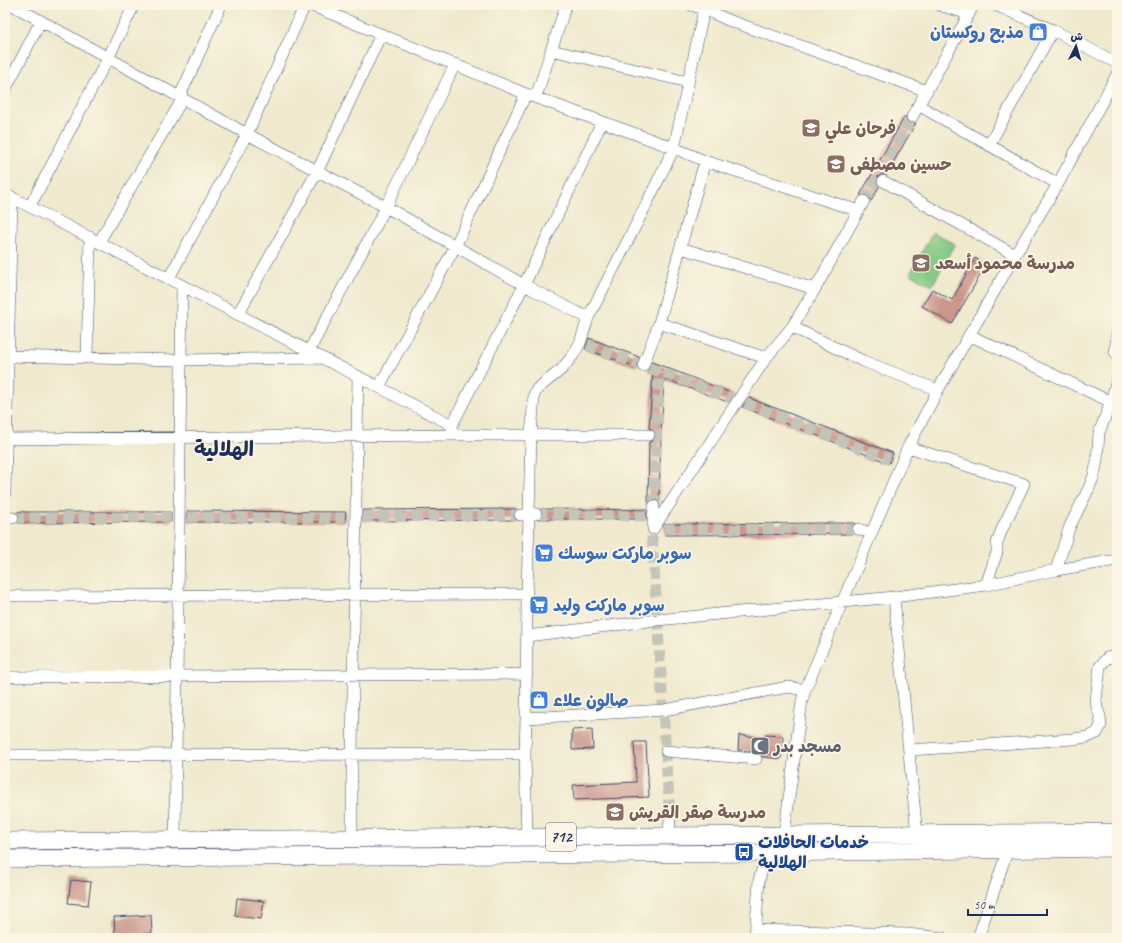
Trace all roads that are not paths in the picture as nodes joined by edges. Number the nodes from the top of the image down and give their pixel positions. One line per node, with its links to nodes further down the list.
1 (12, 5): 12 (street)
2 (134, 5): 16 (street)
3 (221, 5): 24 (street)
4 (305, 5): 28 (street)
5 (310, 5): 14 (street)
6 (566, 5): 15 (street)
7 (691, 5): 10 (street)
8 (939, 5): 11 (street)
9 (995, 5): 13 (street)
10 (704, 7): 20 (street); 22 (street)
11 (971, 10): 22 (street)
12 (42, 21): 16 (street); 21 (street)
13 (1053, 30): 17 (street); 29 (street)
14 (381, 34): 18 (street); 32 (street)
15 (551, 50): 20 (street); 23 (street)
16 (108, 58): 24 (street); 36 (street)
17 (1117, 63)
18 (455, 64): 23 (street); 37 (street)
19 (1117, 74): 34 (street)
20 (688, 82): 30 (street)
21 (5, 90)
22 (927, 91): 25 (street)
23 (531, 96): 27 (street); 39 (street)
24 (182, 97): 28 (street); 38 (street)
25 (918, 106): 26 (street); 29 (street)
26 (912, 117)
27 (602, 122): 30 (street); 44 (street)
28 (247, 134): 32 (street); 42 (street)
29 (989, 145): 34 (street)
30 (674, 148): 31 (street); 47 (street)
31 (705, 161): 40 (street); 45 (street)
32 (318, 170): 37 (street); 46 (street)
33 (883, 180): 41 (street)
34 (1058, 184): 41 (street)
35 (8, 195): 36 (street); 54 (street)
36 (30, 206): 38 (street)
37 (386, 208): 39 (street); 52 (street)
38 (95, 240): 42 (street); 55 (street)
39 (455, 247): 44 (street); 62 (street)
40 (681, 248): 45 (street); 48 (street)
41 (1015, 255): 51 (street)
42 (169, 278): 43 (street)
43 (182, 285): 46 (street); 58 (street)
44 (524, 285): 47 (street); 65 (street)
45 (815, 289): 49 (street)
46 (238, 314): 52 (street)
47 (588, 318): 66 (street)
48 (659, 323): 57 (street); 59 (street)
49 (792, 327): 57 (street); 63 (street)
50 (1117, 334): 53 (street)
51 (970, 335): 63 (street); 64 (street)
52 (310, 351): 56 (street)
53 (1117, 355)
54 (6, 356): 55 (street); 70 (street)
55 (87, 358): 58 (street)
56 (323, 358): 58 (street); 60 (street)
57 (766, 358): 76 (street)
58 (180, 360): 69 (street)
59 (643, 366)
60 (358, 376): 62 (street); 68 (street)
61 (1117, 379): 64 (street)
62 (379, 387): 65 (street)
63 (938, 390): 71 (street)
64 (1111, 402): 79 (street)
65 (452, 430): 66 (street); 68 (street)
66 (531, 435): 67 (street); 82 (street)
67 (649, 435)
68 (356, 437): 69 (street); 81 (street)
69 (179, 438): 70 (street); 83 (street)
70 (6, 439): 72 (street)
71 (908, 447): 77 (street); 80 (street)
72 (5, 492)
73 (651, 512): 76 (street)
74 (664, 529): 76 (street)
75 (858, 529): 77 (street)
76 (652, 532)
77 (871, 533): 86 (street)
78 (1117, 560): 79 (street)
79 (1056, 570): 80 (street)
80 (986, 585): 85 (street)
81 (354, 594): 82 (street); 83 (street); 90 (street)
82 (527, 594): 87 (street)
83 (178, 595): 84 (street); 91 (street)
84 (5, 596)
85 (894, 597): 86 (street); 95 (street)
86 (841, 602): 87 (street); 93 (street)
87 (527, 636): 89 (street)
88 (1117, 656): 95 (street)
89 (527, 674): 90 (street); 94 (street)
90 (353, 675): 91 (street); 97 (street)
91 (177, 676): 92 (street); 100 (street)
92 (5, 677)
93 (805, 690): 94 (street); 104 (street)
94 (526, 718): 98 (street)
95 (910, 750): 105 (street)
96 (666, 751): 101 (street)
97 (352, 754): 98 (street); 100 (street); 108 (street)
98 (525, 754): 109 (street)
99 (5, 755): 100 (street)
100 (176, 755): 110 (street)
101 (756, 759)
102 (670, 818): 106 (street)
103 (1117, 832): 105 (main road, 712)
104 (784, 835): 105 (main road, 712); 107 (main road, 712)
105 (917, 835)
106 (669, 836): 107 (main road, 712); 109 (main road, 712)
107 (759, 836): 114 (street); 114 (street)
108 (352, 838): 109 (main road, 712); 110 (main road, 712)
109 (527, 838)
110 (175, 839): 111 (main road, 712)
111 (5, 841)
112 (1117, 848): 113 (main road, 712)
113 (1008, 849): 114 (main road, 712); 119 (street)
114 (759, 853): 115 (main road, 712); 116 (street); 116 (street)
115 (5, 859)
116 (759, 880): 117 (street)
117 (756, 934): 118 (street)
118 (943, 938)
119 (978, 938)

